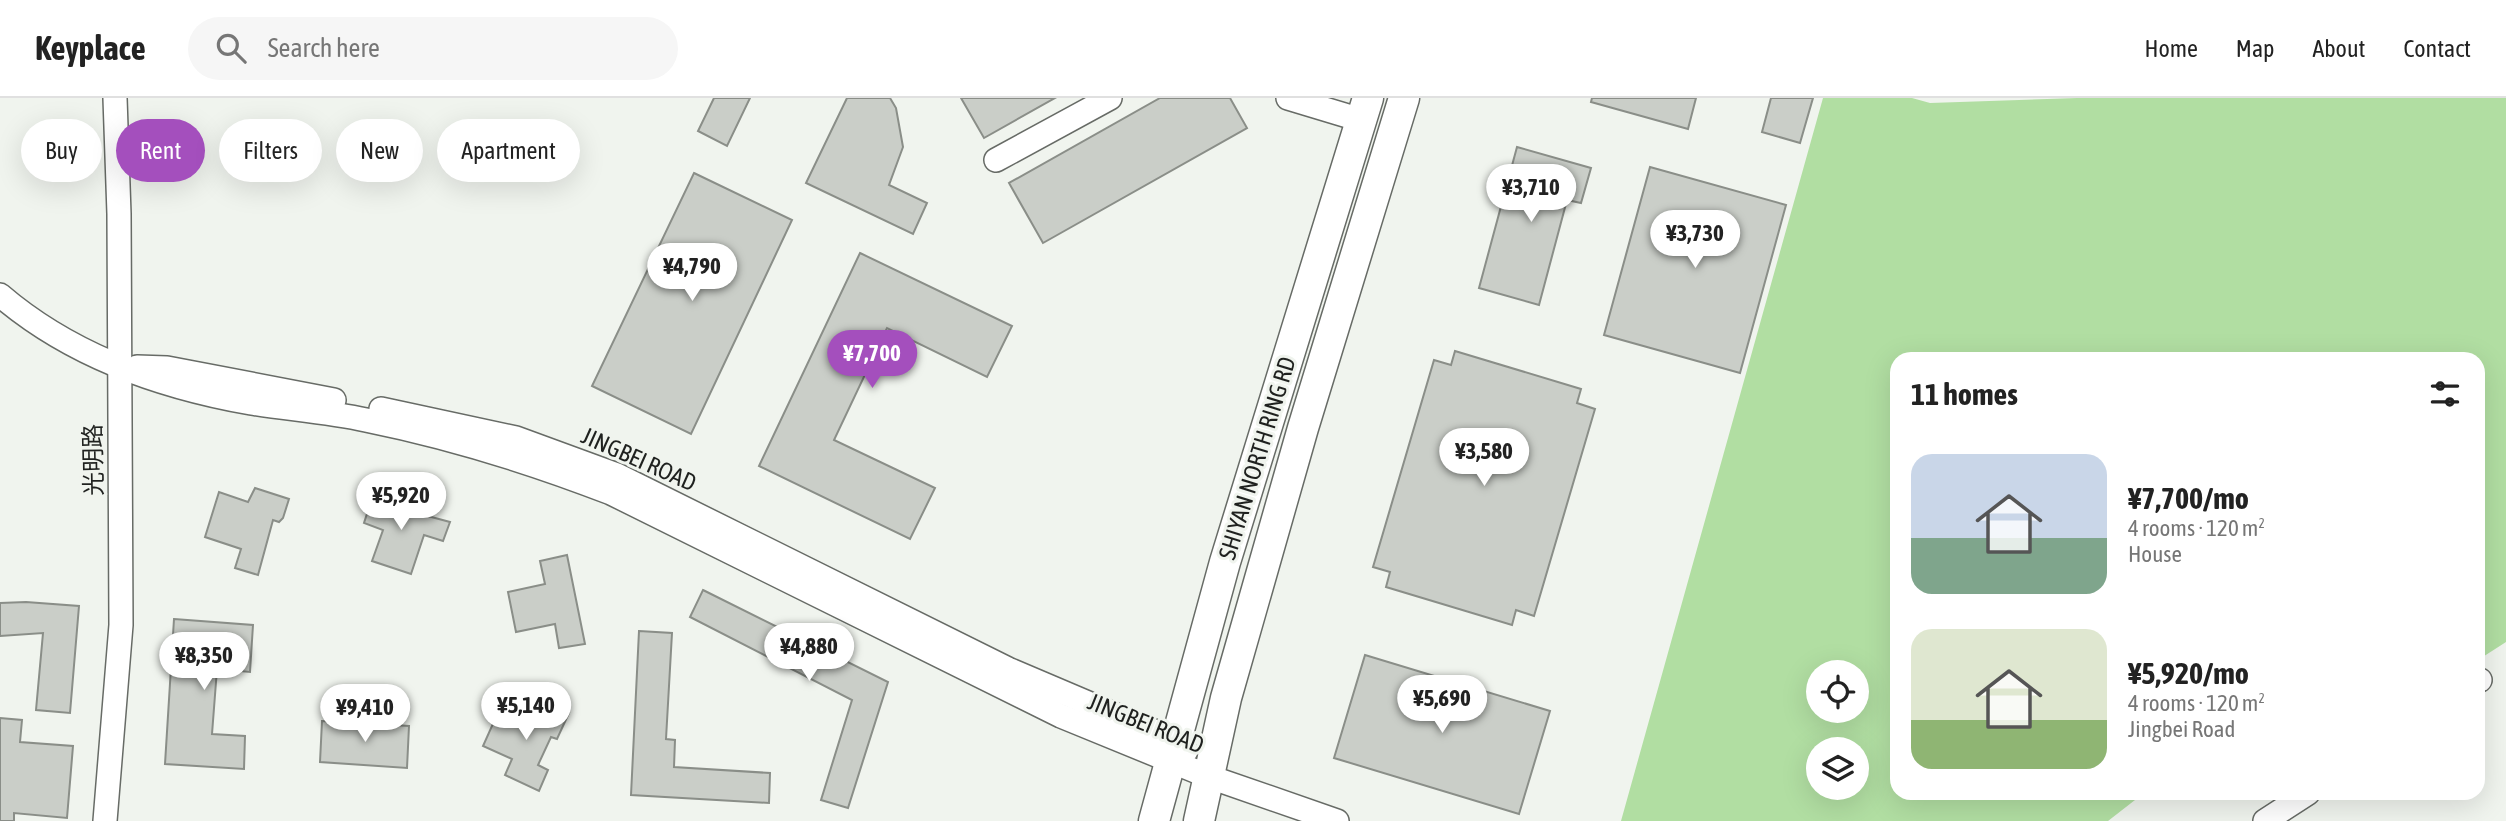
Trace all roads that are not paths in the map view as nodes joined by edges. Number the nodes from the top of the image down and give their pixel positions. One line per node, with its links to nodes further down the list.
1 (115, 98): 8 (street, 光明路)
2 (1110, 98): 6 (street)
3 (1289, 98): 5 (street)
4 (1404, 98): 10 (main road, SHIYAN NORTH RING RD)
5 (1364, 109): 9 (main road, SHIYAN NORTH RING RD)
6 (996, 160)
7 (0, 295): 8 (street, JINGBEI ROAD)
8 (120, 367): 9 (street, JINGBEI ROAD); 12 (street, 光明路)
9 (1173, 750): 10 (street, JINGBEI ROAD); 13 (main road, SHIYAN NORTH RING RD)
10 (1209, 778): 14 (main road, SHIYAN NORTH RING RD); 15 (street)
11 (2297, 800): 16 (street)
12 (105, 821)
13 (1154, 821)
14 (1199, 821)
15 (1337, 821)
16 (2265, 821)

